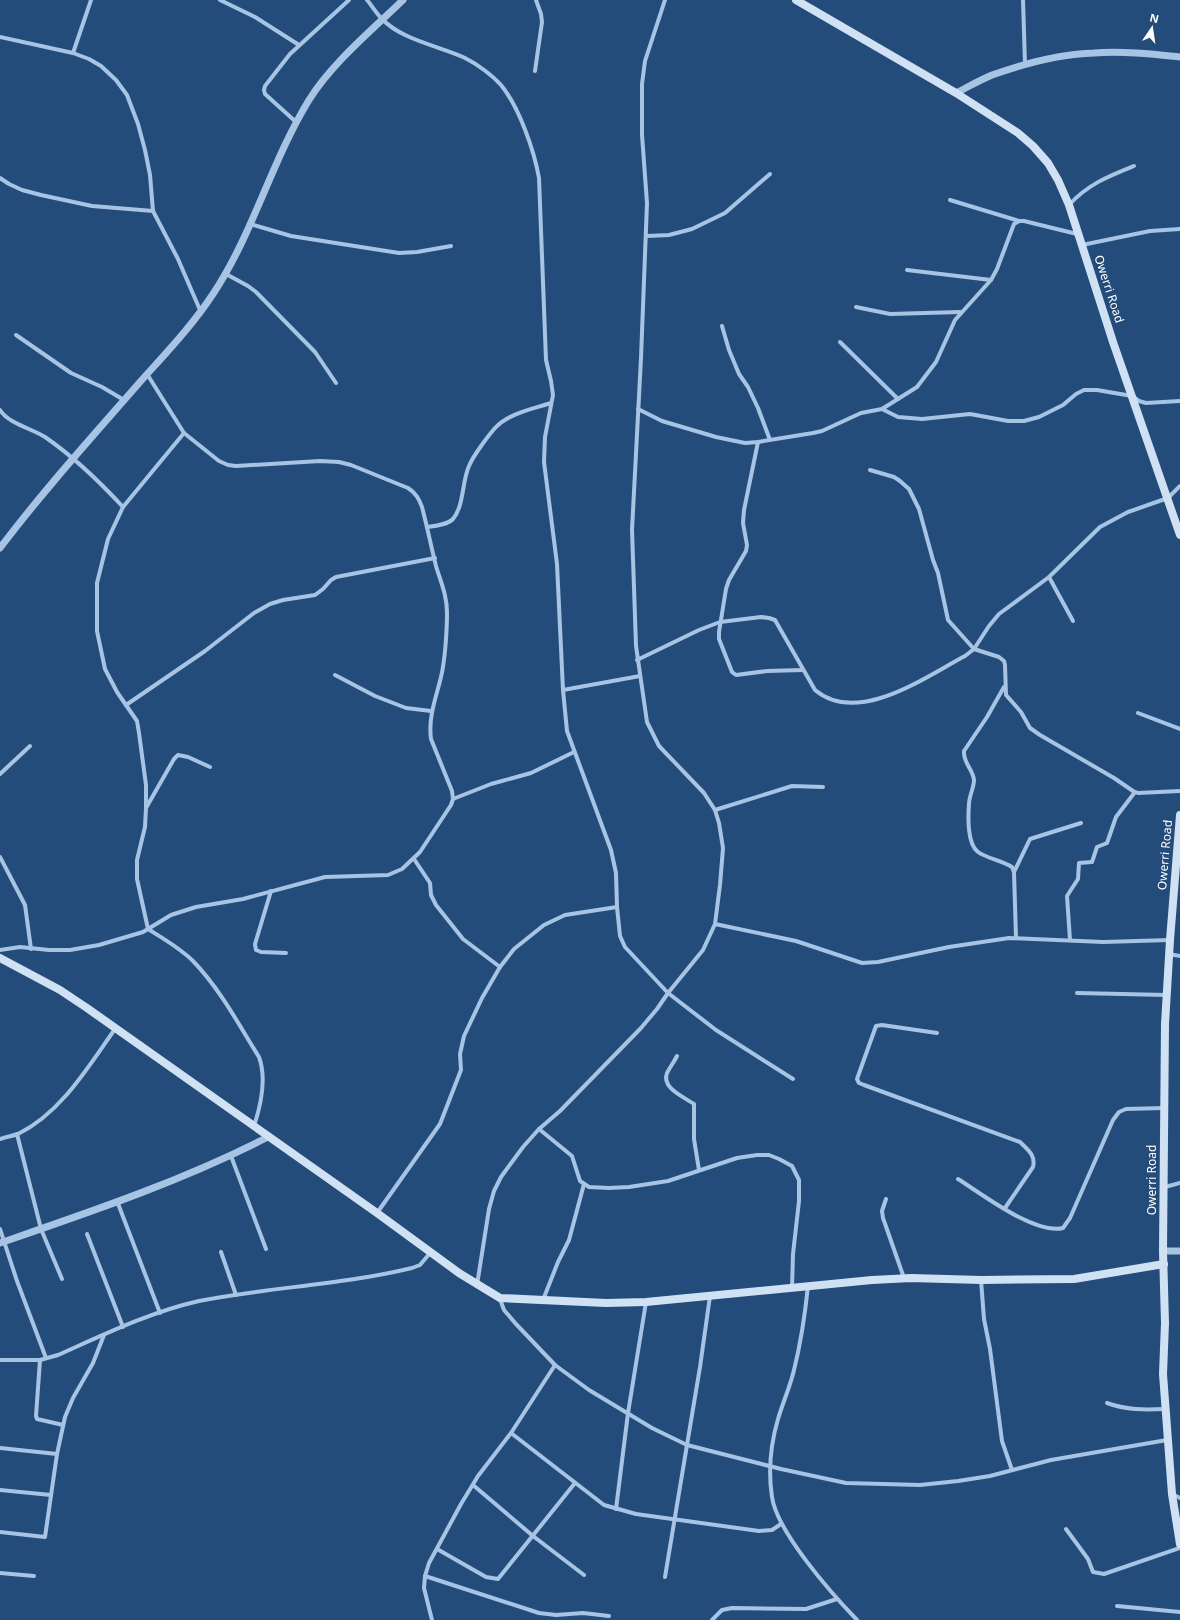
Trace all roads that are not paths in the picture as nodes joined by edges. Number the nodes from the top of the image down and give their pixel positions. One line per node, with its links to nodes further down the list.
1 (91, 0): 13 (street)
2 (220, 0): 12 (street)
3 (349, 0): 12 (street)
4 (367, 0): 10 (street)
5 (403, 0): 10 (street)
6 (536, 0): 16 (street)
7 (665, 0): 29 (street)
8 (796, 0): 17 (main road, Owerri Road)
9 (1023, 0): 15 (street)
10 (382, 20): 18 (street); 47 (street)
11 (0, 37): 13 (street)
12 (299, 45): 18 (street)
13 (73, 53): 24 (street)
14 (1180, 57): 15 (street)
15 (1025, 64): 17 (street)
16 (535, 71)
17 (956, 93): 23 (main road, Owerri Road)
18 (296, 122): 26 (street)
19 (1134, 166): 23 (street)
20 (770, 174): 29 (street)
21 (0, 178): 24 (street)
22 (950, 200): 25 (street)
23 (1068, 205): 28 (main road, Owerri Road)
24 (153, 211): 36 (street)
25 (1019, 221): 28 (street); 34 (street)
26 (250, 224): 31 (street); 33 (street)
27 (1179, 228): 30 (street)
28 (1078, 234): 30 (main road, Owerri Road)
29 (647, 236): 48 (street)
30 (1082, 245): 43 (main road, Owerri Road)
31 (451, 246)
32 (907, 270): 34 (street)
33 (226, 274): 36 (street); 42 (street)
34 (991, 280): 37 (street)
35 (856, 306): 37 (street)
36 (200, 310): 41 (street)
37 (960, 312): 44 (street)
38 (722, 326): 52 (street)
39 (16, 335): 45 (street)
40 (840, 342): 44 (street)
41 (147, 374): 45 (street); 51 (street)
42 (336, 383)
43 (1132, 396): 46 (street); 49 (street); 57 (main road, Owerri Road)
44 (898, 399): 49 (street)
45 (124, 400): 54 (street)
46 (1180, 401)
47 (551, 403): 59 (street); 72 (street)
48 (638, 409): 53 (street); 67 (street)
49 (882, 409): 52 (street)
50 (0, 410): 54 (street)
51 (184, 433): 58 (street); 59 (street)
52 (770, 440): 53 (street)
53 (758, 442): 65 (street)
54 (73, 458): 58 (street); 61 (street)
55 (870, 470): 66 (street)
56 (1180, 486): 57 (street)
57 (1168, 498): 60 (main road, Owerri Road); 63 (street)
58 (123, 508): 73 (street)
59 (427, 526): 62 (street)
60 (1180, 535)
61 (0, 548)
62 (434, 558): 73 (street); 74 (street)
63 (1049, 577): 64 (street); 66 (street)
64 (1074, 621)
65 (720, 622): 67 (street); 68 (street); 68 (street)
66 (974, 649): 68 (street); 71 (street)
67 (637, 660): 70 (street)
68 (803, 670)
69 (335, 675): 74 (street)
70 (640, 676): 72 (street); 86 (street)
71 (1004, 687): 83 (street); 91 (street)
72 (563, 690): 78 (street)
73 (126, 705): 85 (street)
74 (431, 711): 84 (street)
75 (1138, 713): 76 (street)
76 (1180, 729)
77 (30, 746): 80 (street)
78 (574, 752): 84 (street); 93 (street)
79 (210, 767): 85 (street)
80 (0, 774)
81 (824, 787): 86 (street)
82 (1180, 791): 83 (street)
83 (1135, 792): 97 (street)
84 (453, 799): 90 (street)
85 (146, 808): 95 (street)
86 (715, 810): 94 (street)
87 (1180, 815): 98 (main road, Owerri Road)
88 (1081, 823): 91 (street)
89 (0, 857): 99 (street)
90 (414, 859): 92 (street); 105 (street)
91 (1014, 872): 96 (street)
92 (271, 891): 95 (street); 101 (street)
93 (617, 907): 105 (street); 106 (street)
94 (715, 924): 96 (street); 106 (street)
95 (148, 929): 99 (street); 114 (street)
96 (1016, 938): 97 (street)
97 (1070, 940): 98 (street)
98 (1170, 940): 102 (main road, Owerri Road)
99 (31, 949): 100 (street)
100 (0, 950)
101 (286, 953)
102 (1169, 954): 103 (street); 108 (main road, Owerri Road)
103 (1180, 956)
104 (0, 958): 109 (main road)
105 (500, 967): 128 (street)
106 (668, 993): 112 (street); 115 (street)
107 (1077, 993): 108 (street)
108 (1167, 995): 113 (main road, Owerri Road)
109 (115, 1029): 114 (main road); 116 (street)
110 (937, 1033): 127 (street)
111 (677, 1056): 120 (street)
112 (793, 1079)
113 (1165, 1108): 124 (main road, Owerri Road); 127 (street)
114 (254, 1127): 117 (main road)
115 (539, 1129): 123 (street); 142 (street)
116 (17, 1134): 118 (street); 130 (street)
117 (268, 1137): 119 (street); 128 (main road)
118 (0, 1139)
119 (231, 1156): 126 (street); 133 (street)
120 (699, 1170): 123 (street); 144 (street)
121 (958, 1180): 127 (street)
122 (1180, 1183): 124 (street)
123 (584, 1184): 148 (street)
124 (1165, 1187): 134 (main road, Owerri Road)
125 (886, 1199): 139 (street)
126 (117, 1201): 130 (street); 150 (street)
127 (1005, 1208)
128 (377, 1214): 137 (main road)
129 (0, 1229): 132 (street)
130 (41, 1229): 132 (street); 140 (street)
131 (87, 1234): 151 (street)
132 (2, 1243): 153 (street)
133 (266, 1249)
134 (1163, 1251): 135 (street); 138 (main road, Owerri Road)
135 (1180, 1251)
136 (221, 1252): 145 (street)
137 (430, 1253): 142 (main road); 145 (street)
138 (1164, 1264): 141 (main road); 158 (main road, Owerri Road)
139 (904, 1278): 141 (main road); 143 (main road)
140 (62, 1279)
141 (981, 1280): 167 (street)
142 (477, 1285): 147 (main road)
143 (808, 1286): 144 (main road); 166 (street)
144 (792, 1288): 146 (main road)
145 (236, 1295): 150 (street)
146 (710, 1296): 149 (main road); 163 (street)
147 (500, 1298): 148 (main road); 156 (street)
148 (544, 1300): 149 (main road)
149 (646, 1302): 159 (street)
150 (160, 1313): 151 (street)
151 (123, 1327): 152 (street)
152 (105, 1335): 153 (street); 160 (street)
153 (46, 1358): 155 (street)
154 (0, 1360): 155 (street)
155 (40, 1360): 160 (street)
156 (556, 1365): 159 (street); 161 (street)
157 (1107, 1403): 158 (street)
158 (1165, 1409): 162 (main road, Owerri Road)
159 (628, 1413): 163 (street); 173 (street)
160 (64, 1425): 165 (street)
161 (511, 1433): 168 (street); 169 (street)
162 (1167, 1440): 167 (street); 172 (main road, Owerri Road)
163 (688, 1445): 166 (street); 174 (street)
164 (0, 1448): 165 (street)
165 (57, 1454): 171 (street)
166 (770, 1466): 167 (street); 175 (street)
167 (1012, 1470)
168 (574, 1483): 173 (street); 178 (street)
169 (473, 1485): 178 (street); 181 (street)
170 (0, 1490): 171 (street)
171 (51, 1495): 177 (street)
172 (1177, 1496): 179 (main road, Owerri Road)
173 (616, 1509): 174 (street)
174 (674, 1520): 175 (street); 186 (street)
175 (782, 1524): 187 (street)
176 (1066, 1529): 180 (street)
177 (0, 1532)
178 (533, 1536): 181 (street); 183 (street)
179 (1180, 1544)
180 (1180, 1548)
181 (437, 1549): 185 (street)
182 (0, 1572): 184 (street)
183 (584, 1575)
184 (34, 1576)
185 (425, 1576): 190 (street); 191 (street)
186 (665, 1577)
187 (837, 1600): 192 (street); 193 (street)
188 (1117, 1606): 189 (street)
189 (1180, 1612)
190 (609, 1616)
191 (432, 1620)
192 (712, 1620)
193 (857, 1620)

